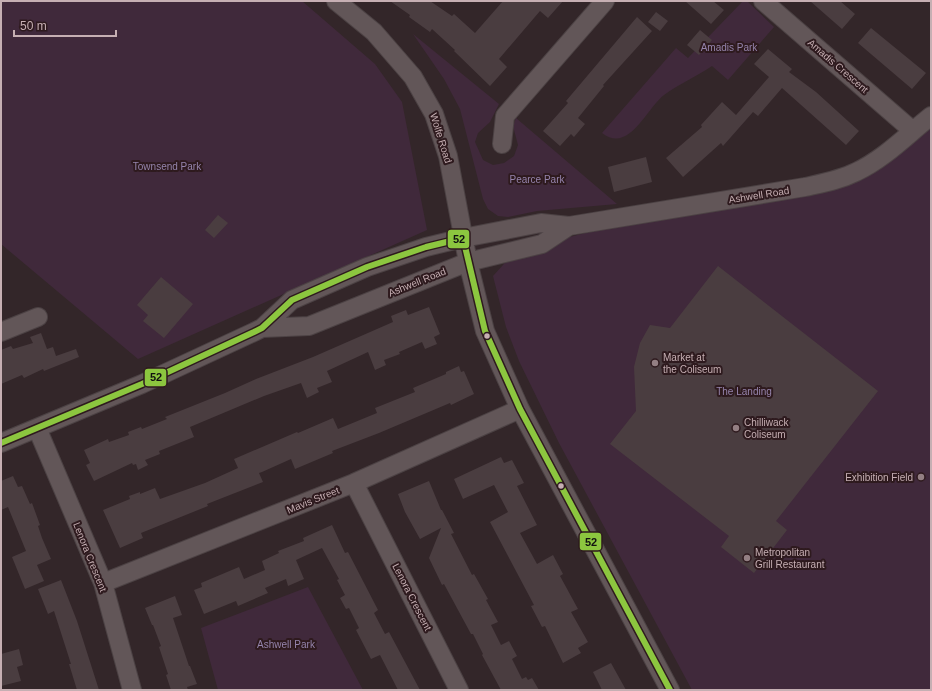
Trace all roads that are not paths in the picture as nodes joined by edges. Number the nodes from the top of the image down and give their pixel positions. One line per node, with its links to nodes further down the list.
1 (336, 1): 8 (street, Wolfe Road)
2 (605, 1): 6 (street)
3 (763, 1): 5 (street, Amadis Crescent)
4 (931, 116): 5 (street, Ashwell Road)
5 (913, 131): 7 (street, Ashwell Road)
6 (502, 144)
7 (569, 226): 8 (street, Ashwell Road); 9 (street, Ashwell Road)
8 (463, 238): 9 (street, Wolfe Road); 11 (street, Ashwell Road)
9 (468, 262): 11 (street, Ashwell Road); 13 (street, Wolfe Road)
10 (38, 317): 12 (street)
11 (262, 328): 14 (street, Ashwell Road)
12 (1, 332)
13 (520, 410): 16 (street, Mavis Street); 20 (street, Wolfe Road)
14 (36, 428): 15 (street, Ashwell Road); 17 (street, Lenora Crescent)
15 (1, 443)
16 (354, 483): 17 (street, Mavis Street); 19 (street, Lenora Crescent)
17 (102, 583): 18 (street, Lenora Crescent)
18 (132, 690)
19 (459, 690)
20 (670, 690)

